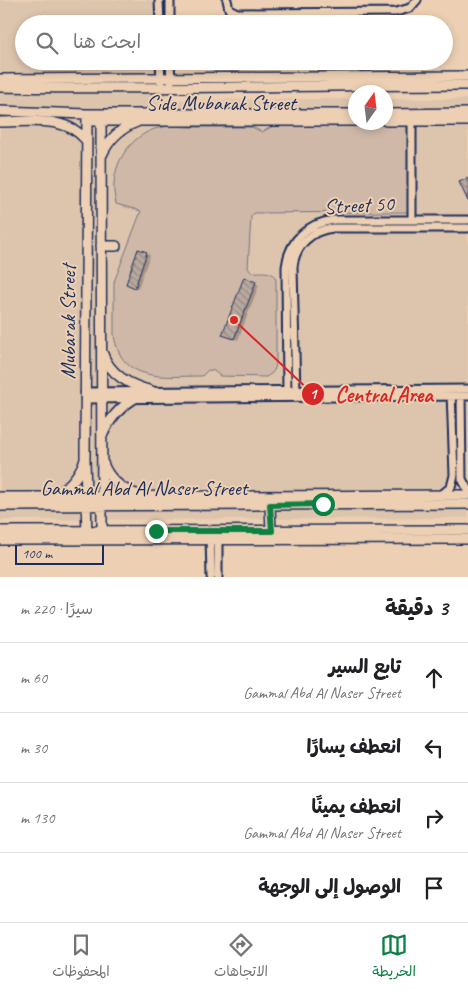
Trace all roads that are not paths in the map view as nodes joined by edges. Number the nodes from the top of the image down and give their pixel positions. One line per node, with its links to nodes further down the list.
1 (159, 0): 6 (street)
2 (170, 0): 7 (street)
3 (227, 0): 5 (street)
4 (417, 0): 5 (street)
5 (232, 12): 8 (street)
6 (160, 15)
7 (170, 15)
8 (229, 15)
9 (160, 70): 12 (street)
10 (171, 70): 13 (street)
11 (468, 76): 13 (main road, Side Mubarak Street); 15 (main road)
12 (160, 78): 13 (main road, Side Mubarak Street); 14 (main road, Side Mubarak Street); 18 (street)
13 (171, 78): 19 (street)
14 (0, 79)
15 (468, 85): 17 (main road)
16 (0, 87): 18 (main road)
17 (393, 88)
18 (161, 89): 19 (main road)
19 (171, 89): 20 (main road)
20 (348, 89)
21 (0, 112): 28 (main road)
22 (468, 113): 27 (main road)
23 (348, 114): 26 (main road)
24 (393, 115): 27 (main road)
25 (101, 117): 26 (main road); 28 (main road, Side Mubarak Street); 30 (main road, Side Mubarak Street); 35 (main road, Mubarak Street)
26 (260, 117): 30 (main road, Side Mubarak Street); 31 (main road, Side Mubarak Street)
27 (412, 117): 29 (main road); 32 (main road); 39 (street)
28 (87, 118): 34 (main road, Mubarak Street)
29 (393, 120)
30 (142, 121): 35 (main road)
31 (348, 121)
32 (468, 121)
33 (0, 122): 34 (main road)
34 (86, 140): 36 (main road, Mubarak Street)
35 (101, 158): 37 (main road, Mubarak Street)
36 (86, 220): 37 (main road); 52 (main road, Mubarak Street)
37 (101, 220): 43 (main road, Mubarak Street)
38 (402, 220): 39 (street, Street 50); 41 (street); 45 (street, Street 50)
39 (412, 220): 40 (street, Street 50)
40 (468, 220)
41 (402, 228): 42 (street, Street 50); 45 (street, Street 50)
42 (468, 228)
43 (101, 246): 44 (main road); 46 (main road, Mubarak Street)
44 (116, 246)
45 (290, 280): 50 (street, Street 50); 51 (street, Street 50)
46 (101, 348): 49 (main road); 53 (main road, Mubarak Street)
47 (451, 392): 48 (street); 51 (street); 59 (street)
48 (464, 392): 58 (street)
49 (152, 394): 50 (street); 53 (street); 54 (street)
50 (287, 394): 51 (street)
51 (296, 394)
52 (85, 395): 53 (street); 56 (main road, Mubarak Street)
53 (101, 395): 54 (street); 55 (main road, Mubarak Street)
54 (135, 398): 55 (main road)
55 (102, 439): 57 (main road, Mubarak Street)
56 (85, 459): 61 (main road, Mubarak Street); 64 (main road)
57 (102, 460): 62 (main road); 66 (main road, Mubarak Street)
58 (468, 490)
59 (441, 495): 60 (main road); 65 (main road)
60 (468, 495)
61 (86, 496): 64 (main road); 66 (main road); 71 (main road, Mubarak Street)
62 (146, 496): 66 (main road); 67 (main road)
63 (0, 497): 64 (main road)
64 (54, 497)
65 (393, 500): 67 (main road); 68 (main road, Gammal Abd Al Naser Street); 69 (main road, Gammal Abd Al Naser Street)
66 (102, 501): 67 (main road, Gammal Abd Al Naser Street); 71 (main road, Gammal Abd Al Naser Street); 72 (main road, Mubarak Street)
67 (194, 501): 69 (main road, Gammal Abd Al Naser Street)
68 (468, 504)
69 (270, 505): 75 (main road)
70 (0, 506): 71 (main road, Gammal Abd Al Naser Street)
71 (86, 506): 76 (main road, Mubarak Street)
72 (102, 530): 76 (main road, Gammal Abd Al Naser Street); 77 (main road, Gammal Abd Al Naser Street)
73 (468, 530): 75 (main road, Gammal Abd Al Naser Street)
74 (0, 531): 76 (main road, Gammal Abd Al Naser Street)
75 (272, 531): 77 (main road, Gammal Abd Al Naser Street)
76 (87, 535): 77 (main road); 79 (main road)
77 (214, 535): 78 (main road); 80 (street)
78 (468, 539)
79 (0, 540)
80 (214, 557): 81 (street); 82 (street)
81 (211, 577)
82 (218, 577)

